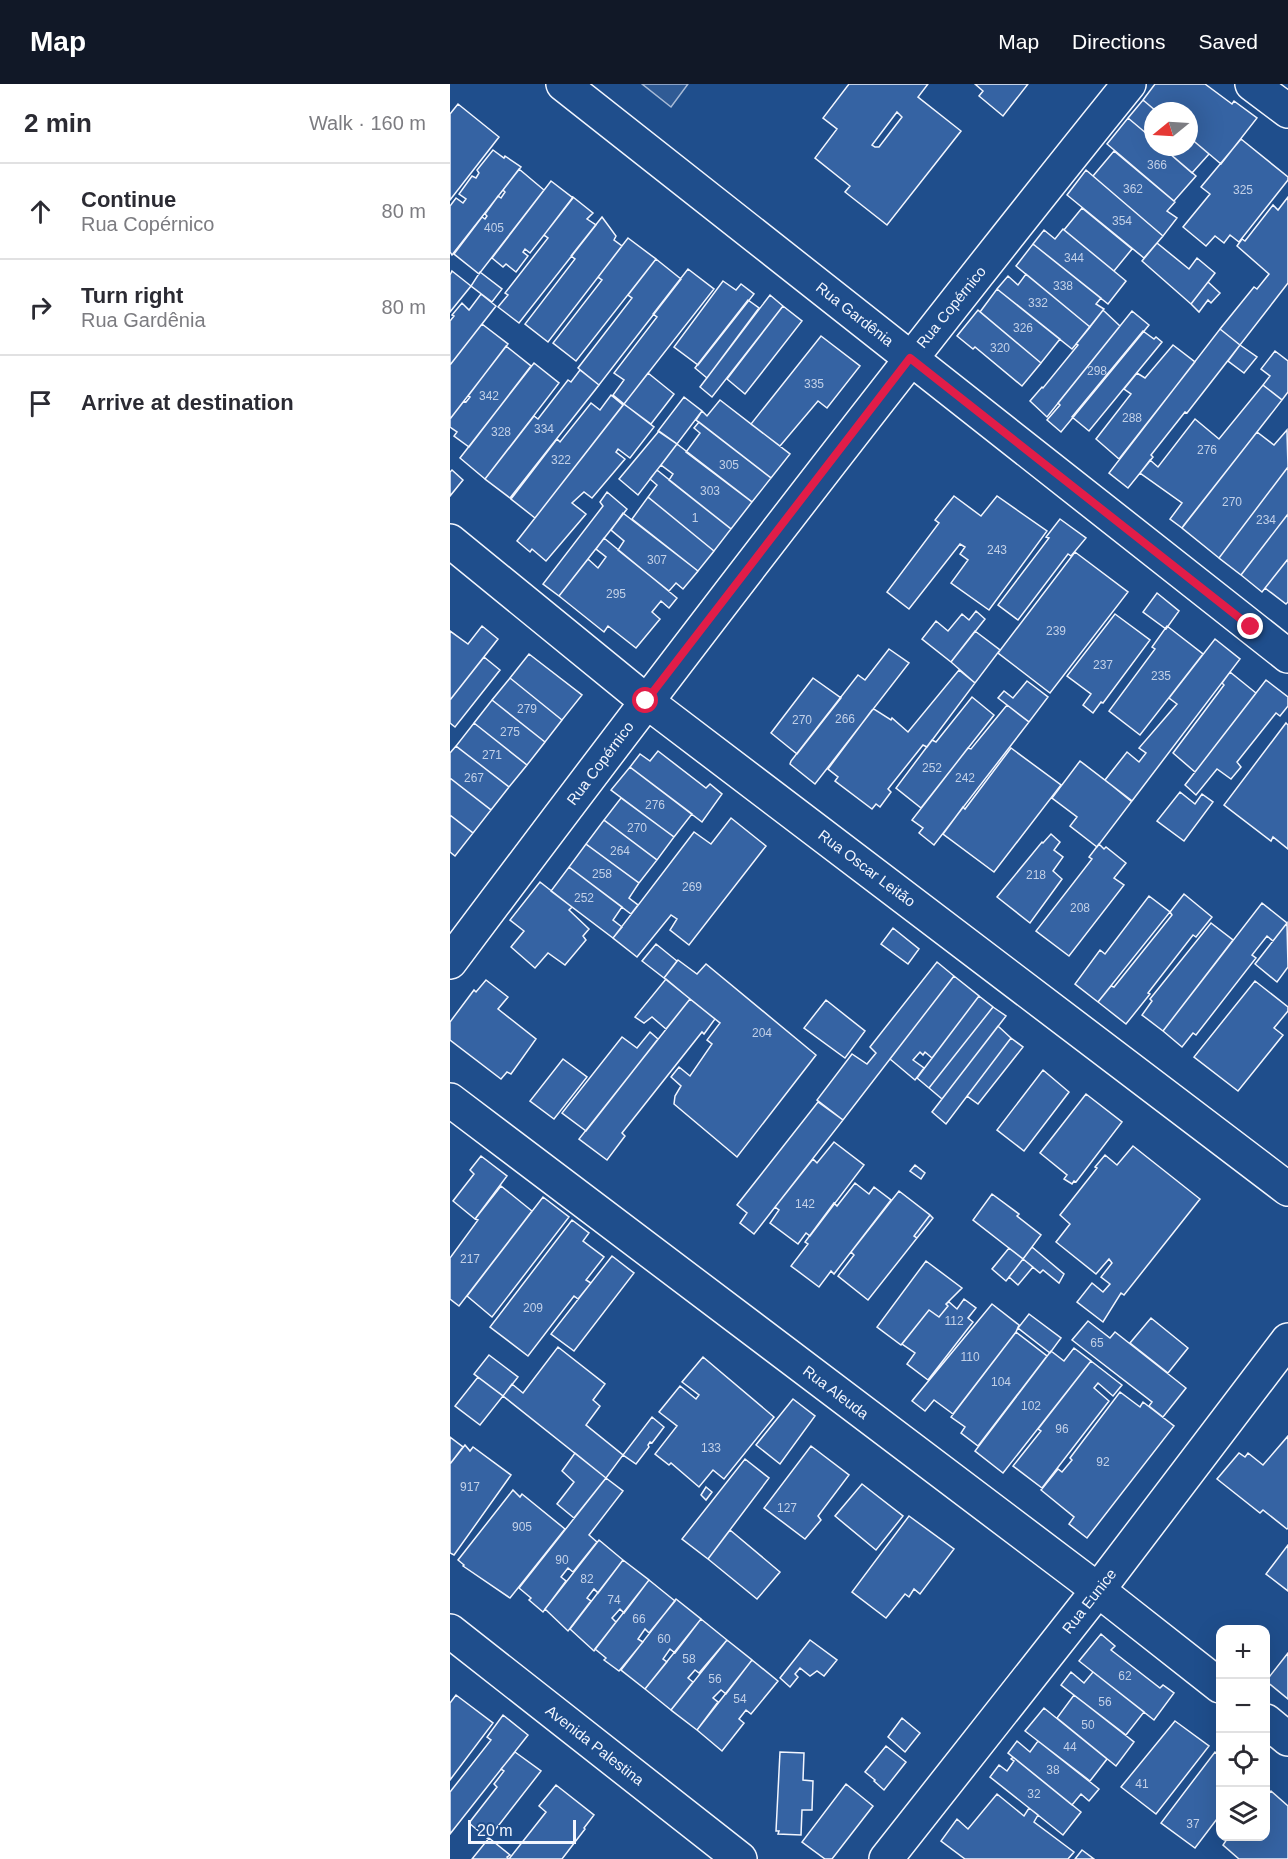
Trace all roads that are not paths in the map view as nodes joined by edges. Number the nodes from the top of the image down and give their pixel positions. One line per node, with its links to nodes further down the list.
1 (563, 84): 5 (street, Rua Gardênia)
2 (1129, 84): 5 (street, Rua Copérnico)
3 (1252, 84): 4 (street)
4 (1288, 111)
5 (910, 358): 7 (street, Rua Gardênia); 8 (street, Rua Copérnico)
6 (450, 541): 8 (street, Rua Oscar Leitão)
7 (1288, 656)
8 (646, 701): 9 (street, Rua Copérnico); 11 (street, Rua Oscar Leitão)
9 (450, 962)
10 (450, 1100): 13 (street, Rua Aleuda)
11 (1288, 1189)
12 (1288, 1340): 13 (street, Rua Eunice)
13 (1098, 1590): 15 (street, Rua Aleuda); 19 (street, Rua Eunice)
14 (450, 1631): 18 (street, Avenida Palestina)
15 (1216, 1682)
16 (1270, 1724): 17 (street)
17 (1288, 1739)
18 (740, 1859)
19 (886, 1859)

